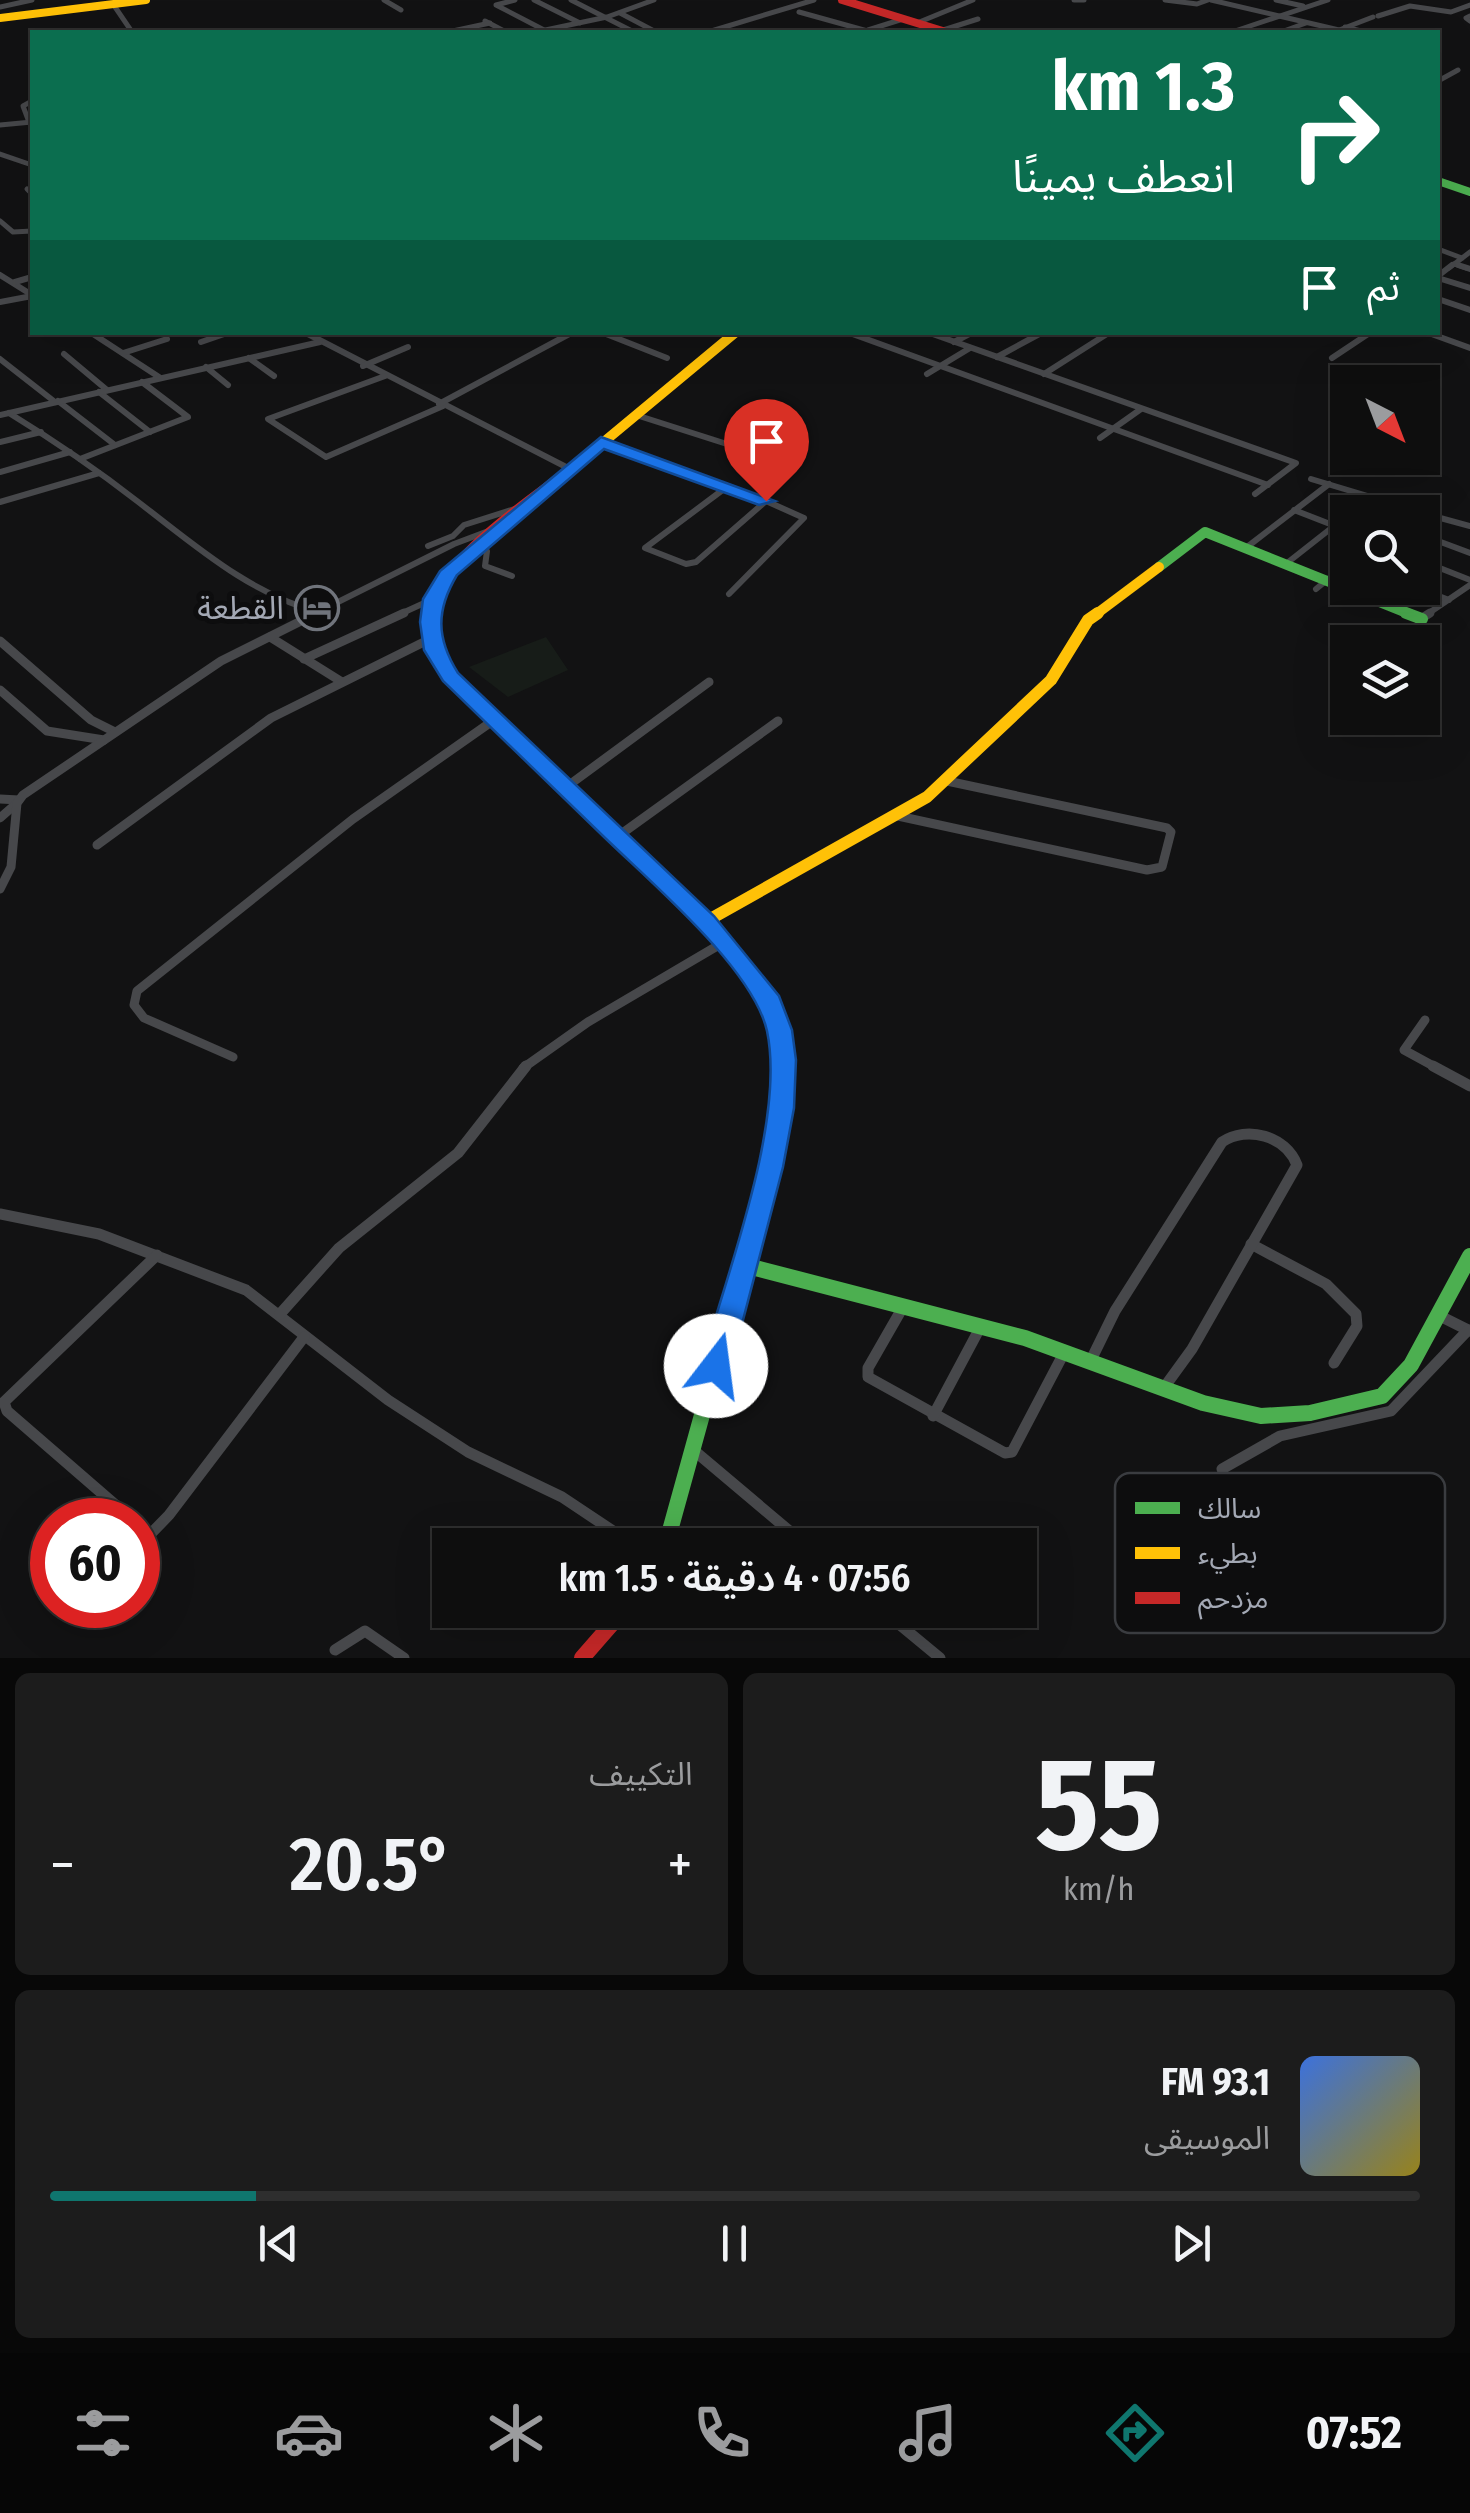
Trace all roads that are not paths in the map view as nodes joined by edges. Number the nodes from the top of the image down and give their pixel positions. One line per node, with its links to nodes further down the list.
1 (32, 0): 24 (street)
2 (139, 0): 18 (street)
3 (384, 0): 21 (street)
4 (515, 0): 37 (street)
5 (534, 0): 31 (street)
6 (570, 0): 26 (street)
7 (650, 0): 23 (street)
8 (814, 0): 43 (street)
9 (844, 0): 29 (street)
10 (973, 0): 29 (street)
11 (1074, 0): 12 (street)
12 (1084, 0)
13 (1164, 0): 14 (street)
14 (1210, 0): 25 (street)
15 (1276, 0): 20 (street)
16 (1328, 0): 20 (street)
17 (94, 3): 18 (street); 24 (street)
18 (114, 4): 34 (street)
19 (1470, 5): 51 (street)
20 (1306, 7): 25 (street)
21 (401, 10)
22 (799, 12): 44 (street)
23 (620, 13): 26 (street); 42 (street)
24 (3, 14)
25 (1279, 16): 30 (street); 48 (street)
26 (606, 17): 31 (street); 41 (street)
27 (483, 19): 32 (street)
28 (978, 19): 47 (street)
29 (910, 21): 45 (street); 46 (street)
30 (1308, 22): 49 (street); 50 (street)
31 (578, 23): 33 (street); 40 (street)
32 (490, 24): 35 (street); 36 (street)
33 (561, 28): 38 (street); 39 (street)
34 (131, 30)
35 (458, 30)
36 (501, 30)
37 (544, 30)
38 (551, 30)
39 (566, 30)
40 (590, 30)
41 (629, 30)
42 (652, 30)
43 (714, 30)
44 (859, 30)
45 (874, 30)
46 (937, 30)
47 (948, 30)
48 (1238, 30)
49 (1286, 30)
50 (1336, 30)
51 (1341, 30)
52 (1458, 70): 53 (street)
53 (1440, 80)
54 (30, 122): 55 (street)
55 (0, 125)
56 (0, 154): 57 (street)
57 (29, 164)
58 (1440, 182): 59 (street)
59 (1470, 192)
60 (0, 220): 61 (street)
61 (30, 230)
62 (1440, 251): 64 (street)
63 (1470, 252): 64 (street)
64 (1462, 258): 65 (street)
65 (1454, 264): 66 (street); 67 (street)
66 (1470, 269)
67 (1440, 273)
68 (1, 274): 71 (street)
69 (1440, 274): 72 (street)
70 (30, 278): 71 (street)
71 (15, 282): 73 (street)
72 (1470, 288)
73 (30, 293)
74 (30, 295): 76 (street)
75 (1440, 300): 77 (street)
76 (0, 302)
77 (1470, 310)
78 (95, 335): 98 (street)
79 (221, 335): 92 (street)
80 (311, 335): 93 (street)
81 (568, 335): 117 (street)
82 (609, 335): 101 (street)
83 (732, 335): 120 (street)
84 (856, 335): 106 (street)
85 (935, 335): 94 (street)
86 (967, 335): 94 (street)
87 (1038, 335): 102 (street)
88 (1105, 335): 109 (street)
89 (1366, 335): 103 (street)
90 (1434, 335): 97 (street)
91 (166, 339): 98 (street)
92 (201, 342)
93 (320, 342): 100 (street); 105 (street)
94 (954, 342): 96 (street)
95 (408, 346): 105 (street)
96 (970, 348): 102 (street); 106 (street)
97 (1470, 348)
98 (122, 353): 112 (street)
99 (64, 354): 115 (street)
100 (250, 358): 107 (street); 110 (street)
101 (667, 358)
102 (997, 358): 109 (street)
103 (1332, 358)
104 (0, 359): 116 (street)
105 (363, 366): 111 (street)
106 (939, 366): 108 (street); 121 (street)
107 (206, 368): 112 (street); 114 (street)
108 (927, 374)
109 (1044, 374): 118 (street)
110 (274, 376)
111 (385, 376): 117 (street); 117 (street)
112 (160, 378): 113 (street)
113 (142, 382): 115 (street); 123 (street)
114 (228, 385)
115 (103, 391): 116 (street); 123 (street)
116 (57, 402): 119 (street); 127 (street)
117 (441, 405): 131 (street)
118 (1141, 408): 121 (street); 135 (street)
119 (3, 413): 122 (street)
120 (636, 415): 126 (street); 128 (street)
121 (1113, 429): 124 (street); 135 (street)
122 (41, 432): 125 (street); 129 (street)
123 (150, 432): 127 (street)
124 (1100, 438)
125 (0, 442)
126 (601, 442): 131 (street); 137 (street)
127 (115, 445): 130 (street)
128 (730, 445)
129 (70, 452): 130 (street); 132 (street)
130 (80, 458): 133 (street)
131 (570, 469): 142 (street)
132 (0, 472)
133 (99, 474): 141 (street); 164 (street)
134 (1311, 478): 136 (street)
135 (1268, 484): 138 (street)
136 (1329, 484): 139 (street); 143 (street)
137 (728, 486): 140 (street); 140 (street)
138 (1255, 494)
139 (1364, 495)
140 (766, 501): 160 (street)
141 (0, 502)
142 (524, 506): 147 (street); 151 (street)
143 (1294, 510): 145 (street); 152 (street)
144 (1440, 518): 146 (street)
145 (1330, 524)
146 (1470, 526)
147 (499, 527): 150 (street); 164 (street)
148 (1330, 529): 154 (street)
149 (1440, 541): 153 (street)
150 (478, 544): 156 (street); 162 (street)
151 (428, 546)
152 (1246, 547): 154 (street); 177 (street)
153 (1470, 553)
154 (1286, 563): 159 (street)
155 (1440, 569): 158 (street)
156 (512, 576)
157 (1330, 578): 159 (street)
158 (1470, 582): 163 (street)
159 (1322, 584): 165 (street)
160 (729, 594)
161 (1440, 597): 163 (street)
162 (433, 599): 167 (street); 169 (street)
163 (1449, 600): 165 (street)
164 (320, 613): 166 (street)
165 (1420, 620)
166 (270, 637): 169 (street); 175 (street)
167 (430, 639): 170 (street); 173 (street)
168 (0, 642): 175 (street)
169 (304, 659): 170 (street)
170 (342, 682): 184 (street)
171 (708, 682): 178 (street)
172 (0, 690): 176 (street)
173 (494, 720): 178 (street); 189 (street)
174 (778, 721): 183 (street)
175 (115, 732): 176 (street)
176 (104, 740): 180 (street)
177 (947, 781): 181 (street); 181 (street)
178 (565, 788): 183 (street)
179 (0, 799): 180 (street)
180 (18, 802): 182 (street); 185 (street)
181 (898, 816): 186 (street)
182 (0, 818)
183 (617, 838): 186 (street)
184 (97, 845)
185 (0, 889)
186 (705, 922): 187 (street)
187 (724, 942): 195 (street); 197 (street)
188 (1425, 1020): 190 (street)
189 (233, 1058)
190 (1470, 1086)
191 (0, 1214): 193 (street)
192 (1251, 1244): 203 (street); 204 (street); 205 (street)
193 (157, 1255): 197 (street); 209 (street)
194 (1470, 1256): 198 (street)
195 (744, 1265): 196 (street); 207 (street)
196 (902, 1308): 199 (street); 206 (street)
197 (280, 1314): 201 (street)
198 (1438, 1315): 200 (street); 205 (street)
199 (981, 1326): 202 (street); 206 (street)
200 (1469, 1330): 208 (street)
201 (304, 1337): 210 (street); 211 (street)
202 (1065, 1351): 203 (street); 206 (street)
203 (1090, 1362): 205 (street)
204 (1334, 1363)
205 (1163, 1389)
206 (933, 1416)
207 (697, 1454): 212 (street); 213 (street)
208 (1222, 1469)
209 (107, 1498)
210 (160, 1524)
211 (608, 1528)
212 (672, 1528)
213 (786, 1528)
214 (608, 1628): 218 (street)
215 (904, 1628): 219 (street)
216 (335, 1650): 217 (street)
217 (404, 1658)
218 (582, 1658)
219 (940, 1658)

